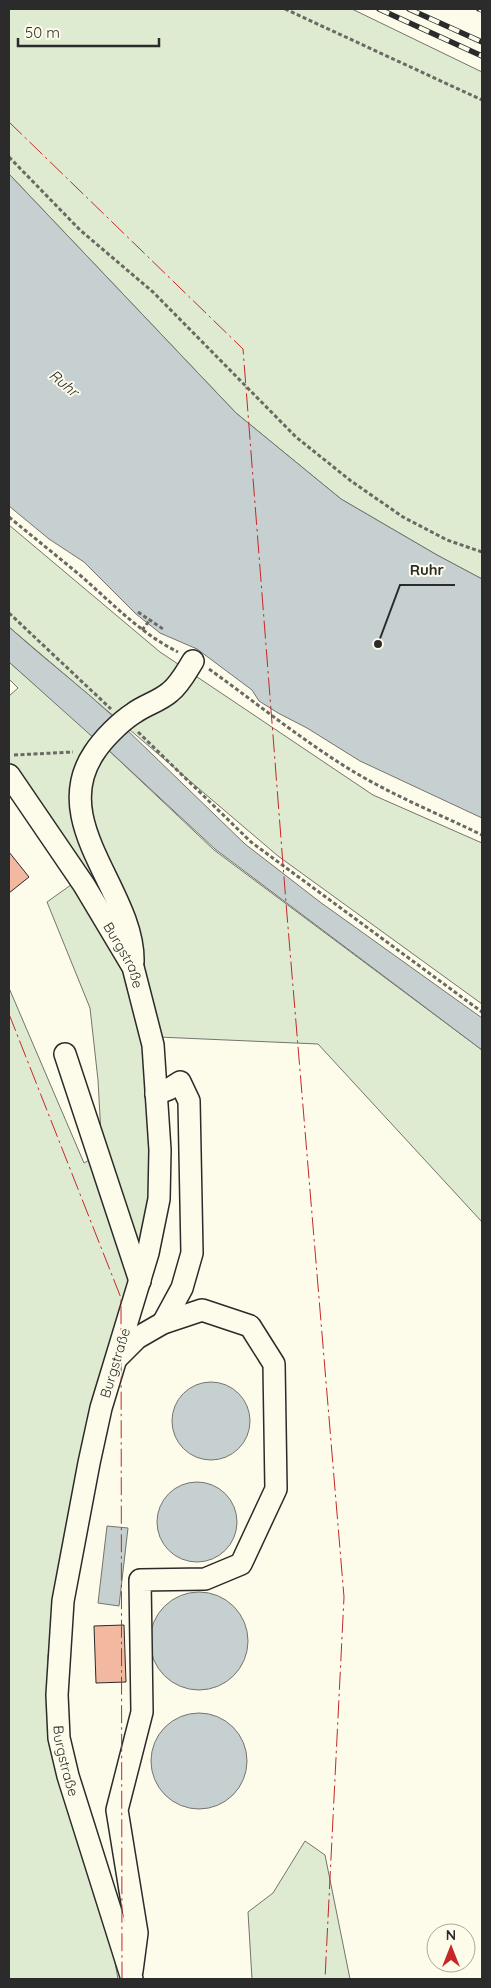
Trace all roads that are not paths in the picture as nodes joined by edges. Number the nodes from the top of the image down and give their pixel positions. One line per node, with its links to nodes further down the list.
1 (193, 662): 3 (street)
2 (9, 775): 3 (street, Burgstraße)
3 (133, 967): 5 (street, Burgstraße)
4 (65, 1054): 6 (street)
5 (156, 1094): 6 (street, Burgstraße); 7 (street)
6 (140, 1281): 8 (street, Burgstraße)
7 (163, 1323): 8 (street); 9 (street)
8 (116, 1360): 9 (street, Burgstraße)
9 (131, 1979)

